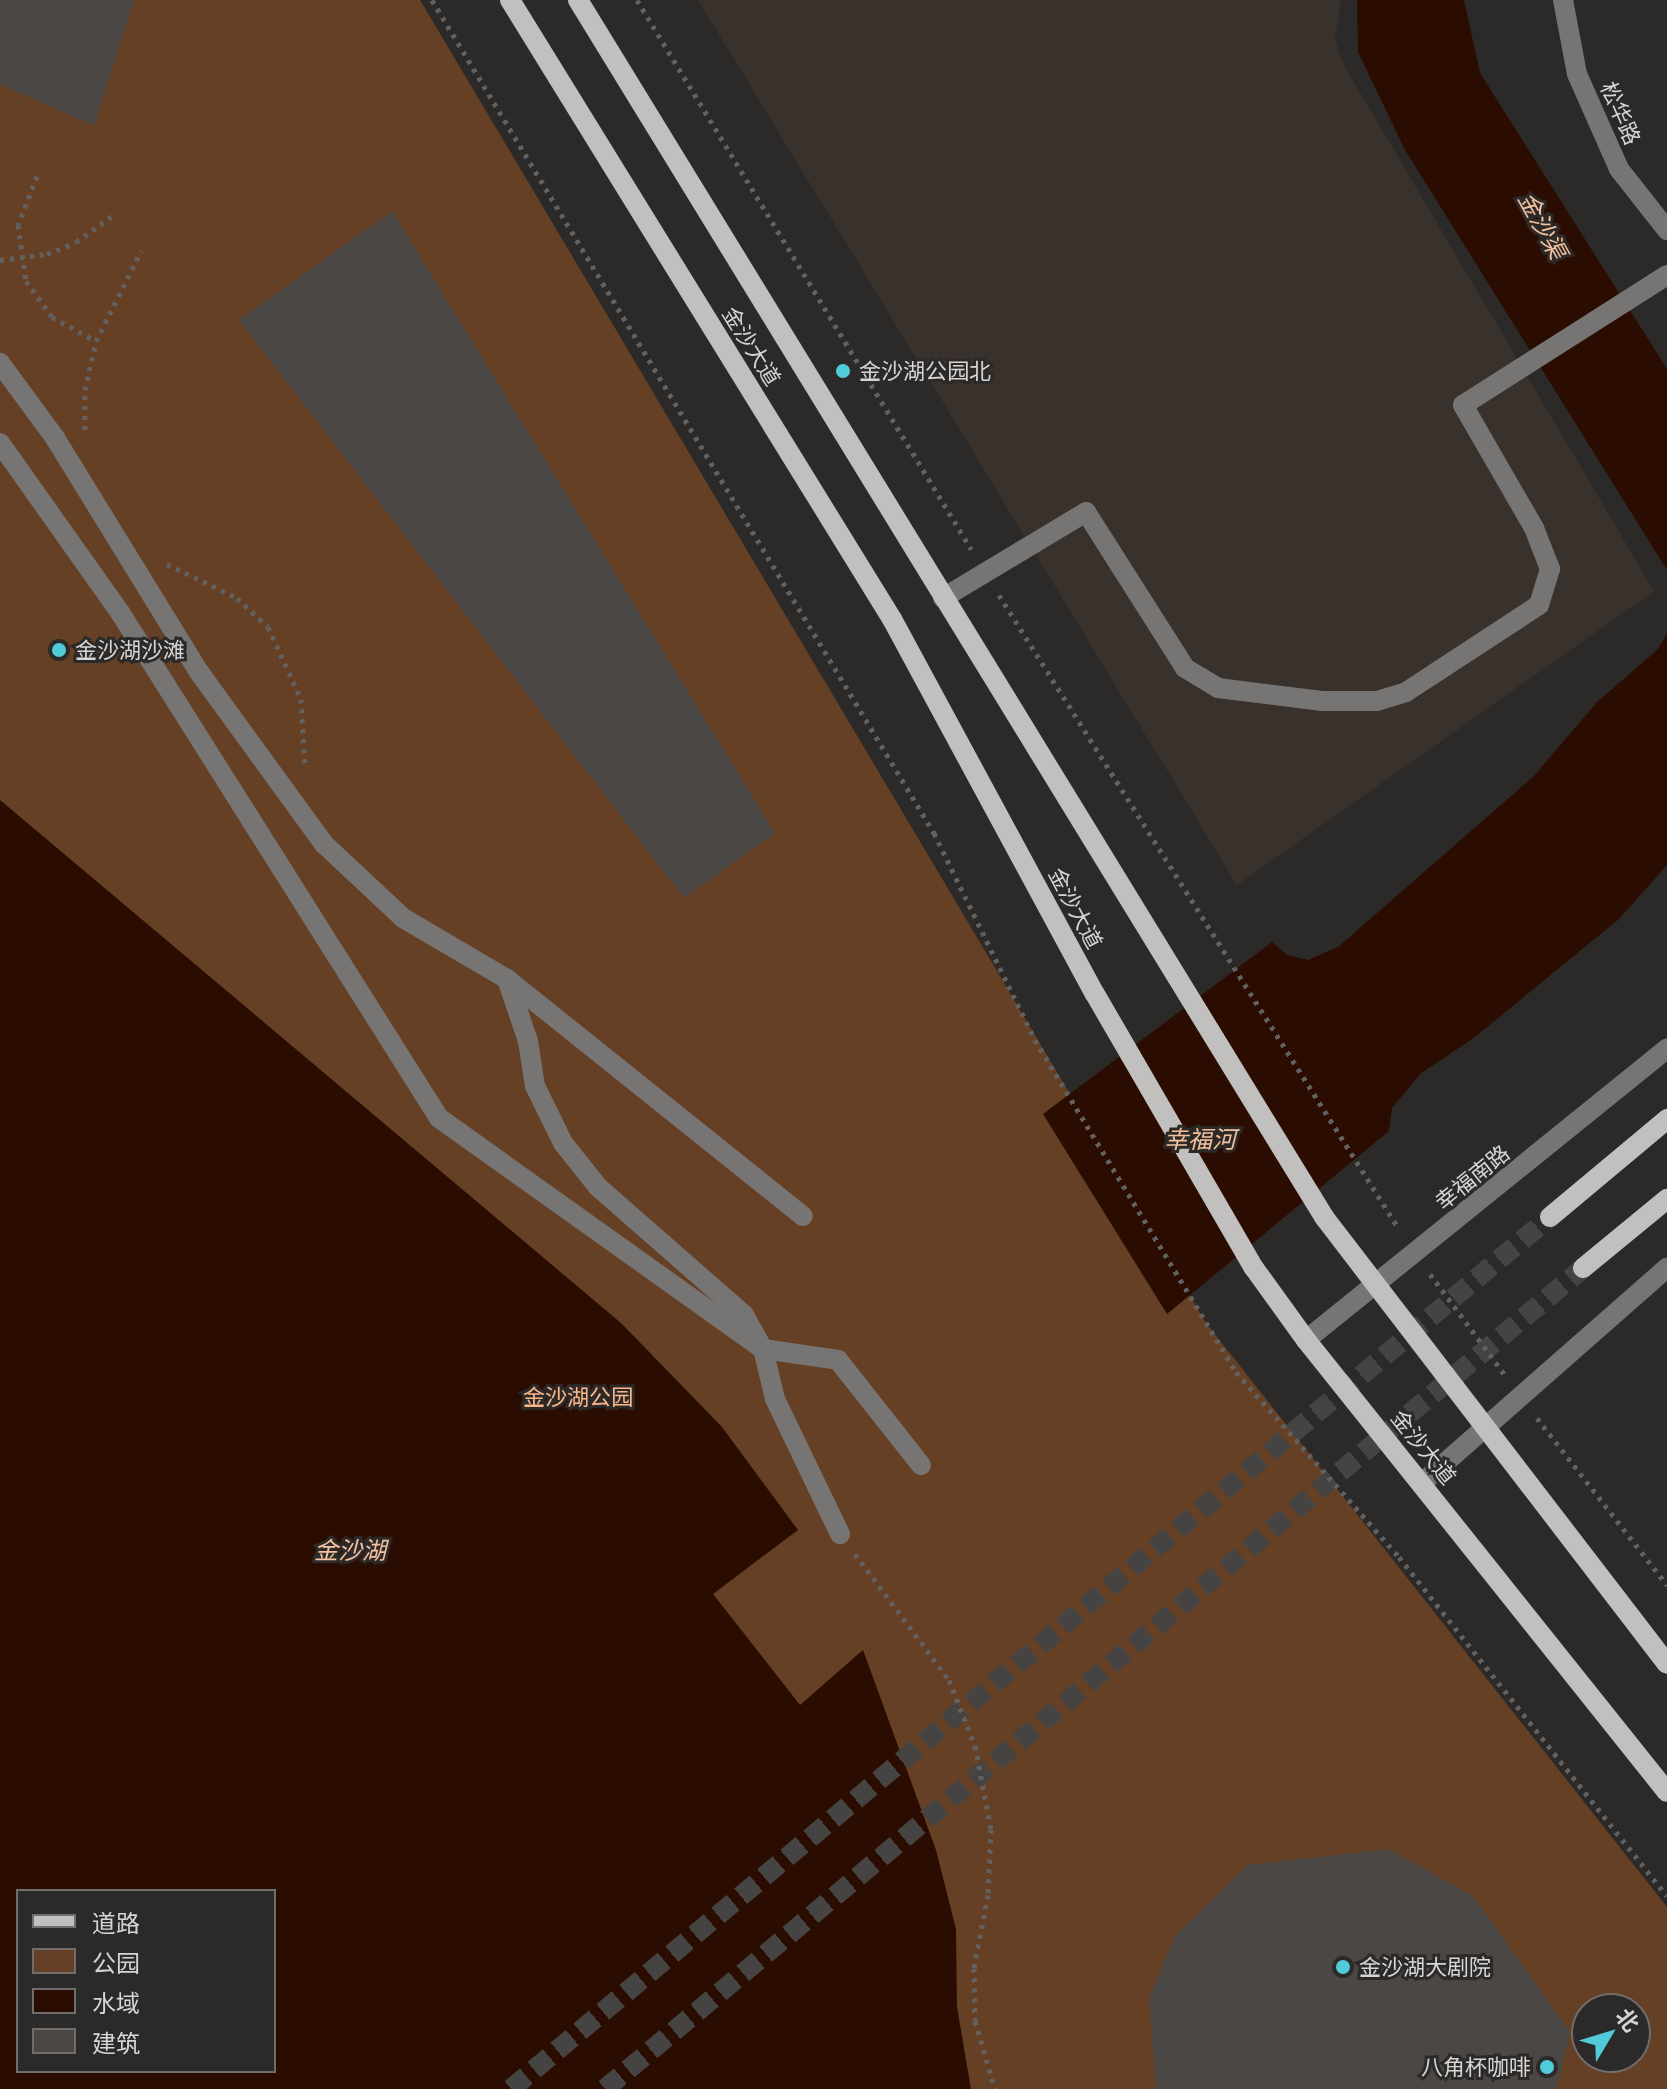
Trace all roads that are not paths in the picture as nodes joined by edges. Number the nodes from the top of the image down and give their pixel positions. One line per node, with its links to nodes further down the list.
1 (510, 0): 18 (main road, 金沙大道)
2 (578, 0): 8 (main road, 金沙大道)
3 (1563, 0): 4 (street, 松华路)
4 (1667, 230)
5 (1667, 275): 8 (street)
6 (0, 363): 9 (street)
7 (0, 443): 19 (street)
8 (943, 598): 17 (main road, 金沙大道)
9 (507, 979): 13 (street); 19 (street)
10 (1667, 1049): 17 (street, 幸福南路)
11 (1667, 1119): 14 (main road)
12 (1667, 1199): 15 (main road)
13 (803, 1216)
14 (1550, 1217)
15 (1583, 1268)
16 (1667, 1268): 20 (street)
17 (1376, 1285): 18 (street, 幸福南路); 20 (main road, 金沙大道)
18 (1306, 1340): 22 (main road, 金沙大道)
19 (763, 1349): 21 (street); 23 (street)
20 (1481, 1427): 22 (street); 24 (main road, 金沙大道)
21 (921, 1465)
22 (1422, 1483): 25 (main road, 金沙大道)
23 (840, 1534)
24 (1667, 1664)
25 (1667, 1792)

